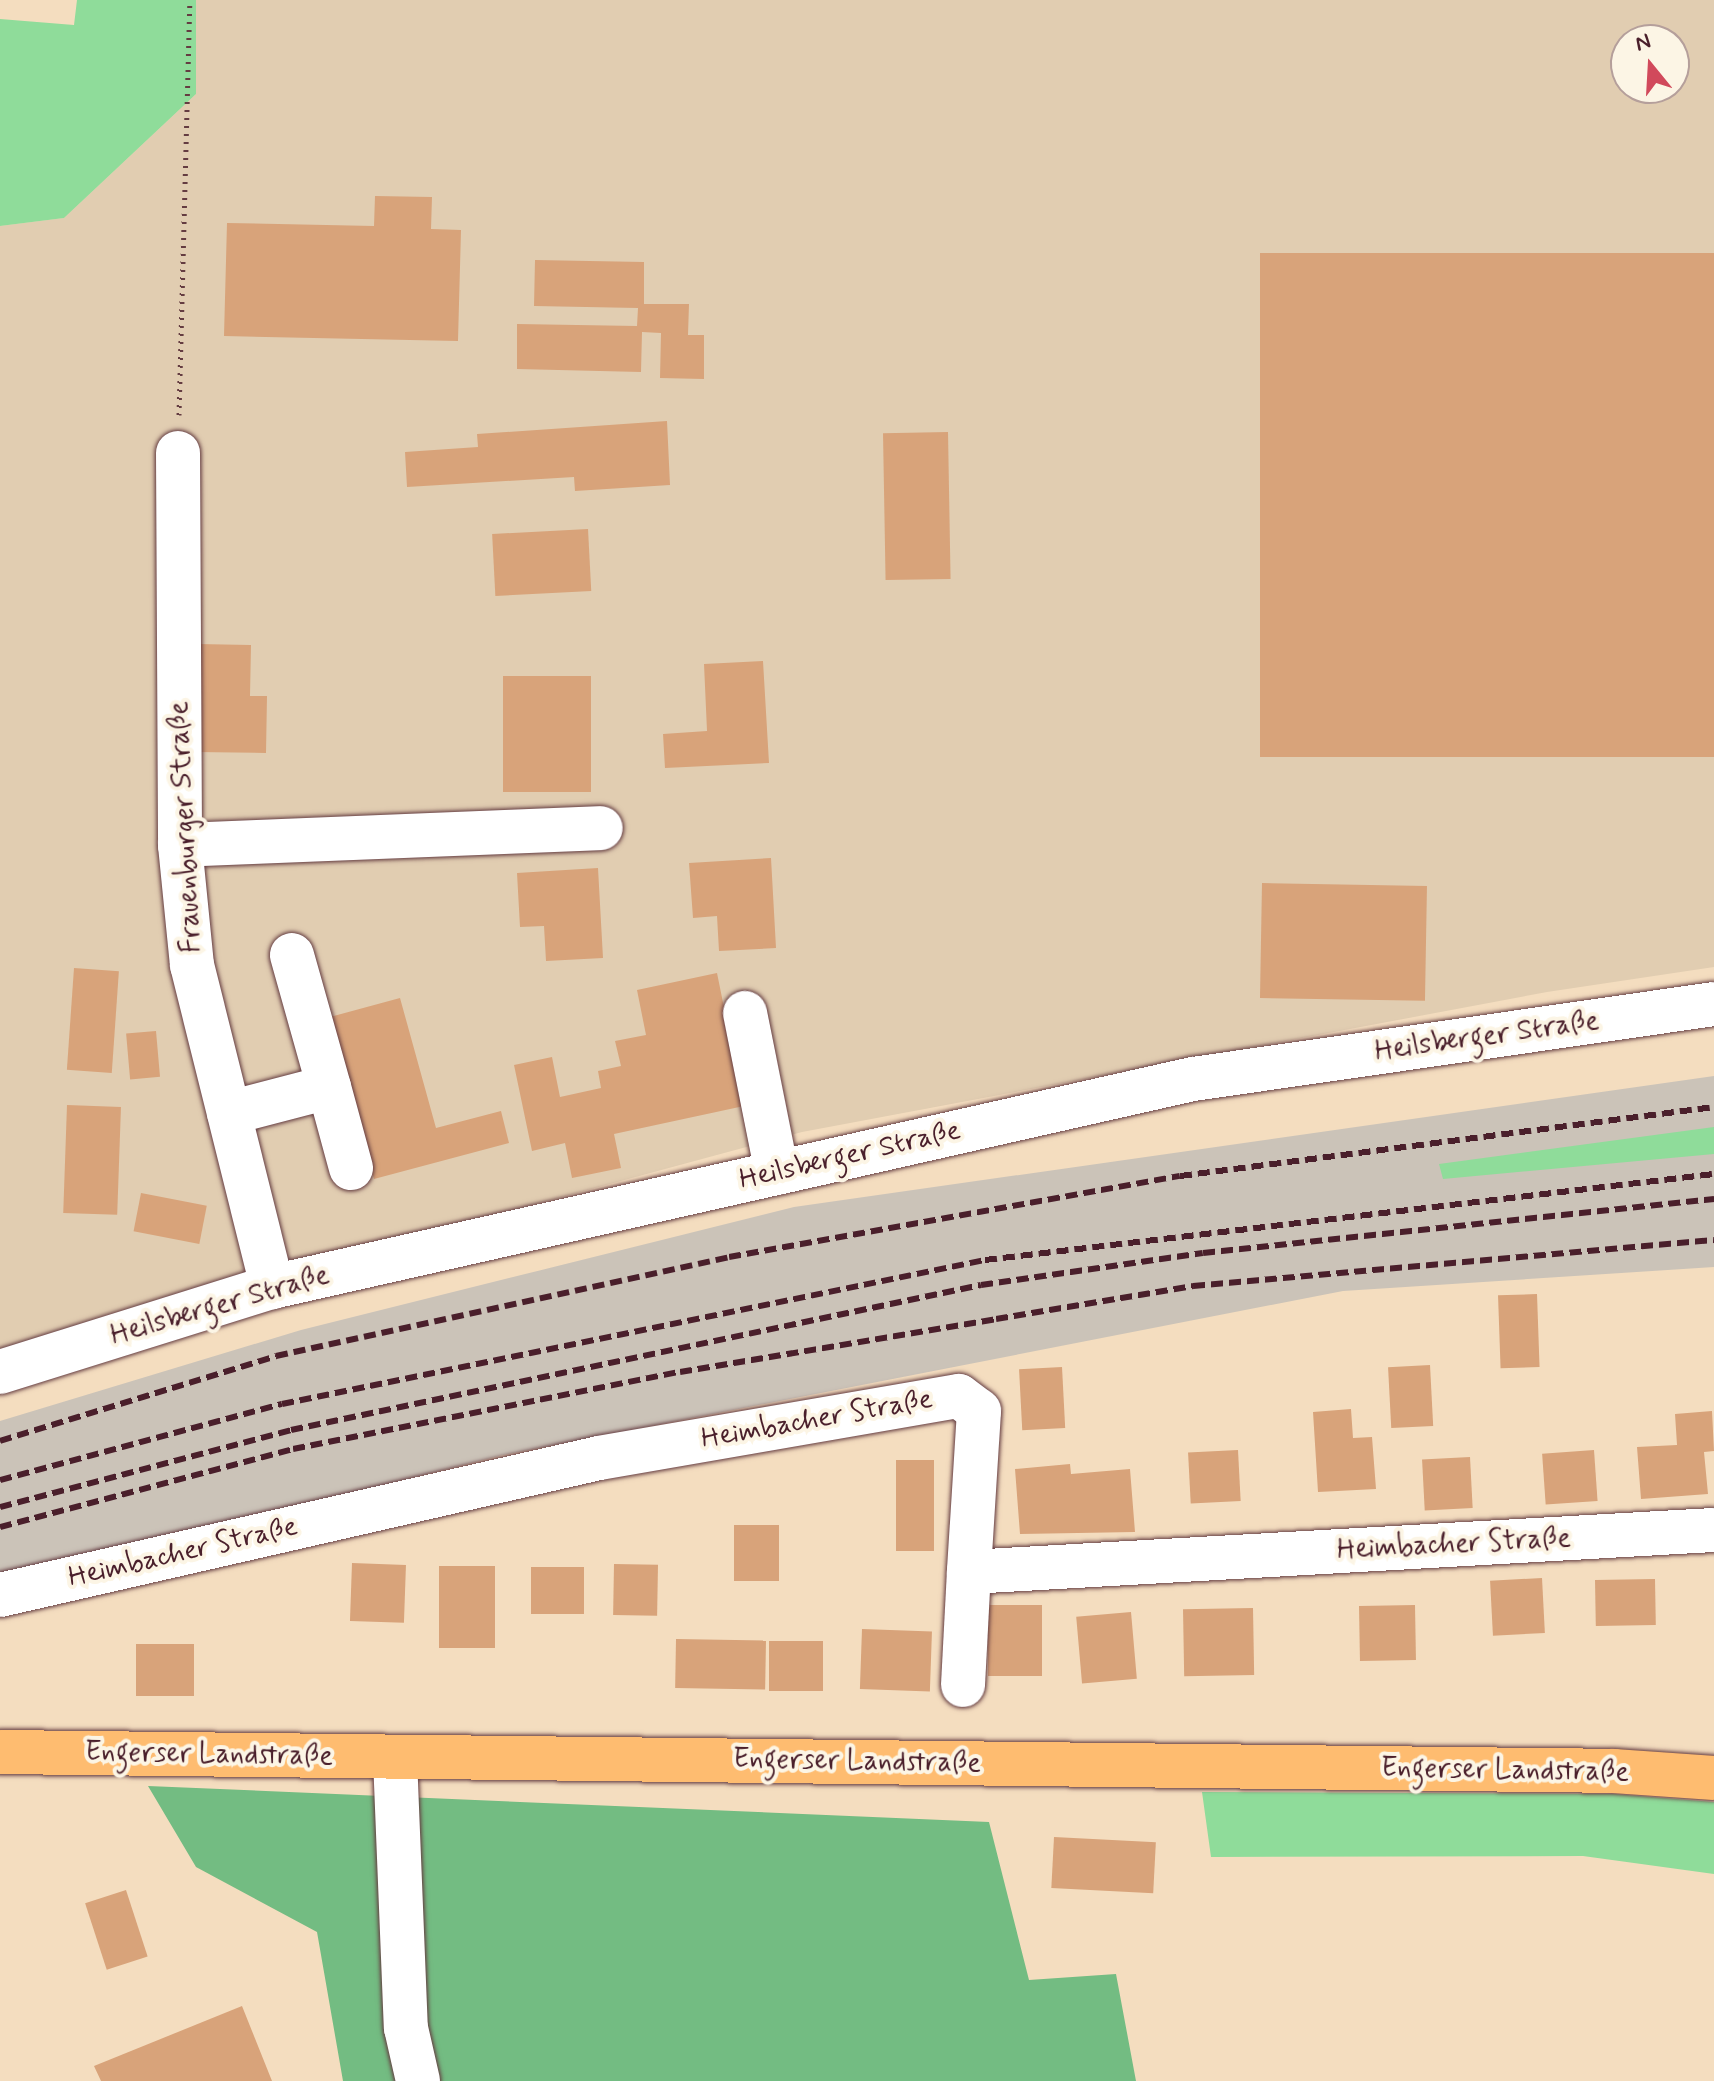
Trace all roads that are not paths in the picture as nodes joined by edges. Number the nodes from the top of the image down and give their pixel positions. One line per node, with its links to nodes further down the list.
1 (178, 453): 3 (street, Frauenburger Straße)
2 (601, 828): 3 (street)
3 (180, 845): 8 (street, Frauenburger Straße)
4 (292, 955): 7 (street)
5 (1714, 1004): 10 (street, Heilsberger Straße)
6 (745, 1013): 10 (street)
7 (329, 1087): 8 (street); 9 (street)
8 (229, 1113): 11 (street, Frauenburger Straße)
9 (351, 1168)
10 (777, 1173): 11 (street, Heilsberger Straße)
11 (272, 1287): 12 (street, Heilsberger Straße)
12 (0, 1372)
13 (1714, 1530): 14 (street, Heimbacher Straße)
14 (969, 1572): 15 (street, Heimbacher Straße); 16 (street)
15 (0, 1595)
16 (963, 1685)
17 (0, 1752): 18 (main road, Engerser Landstraße)
18 (395, 1758): 19 (main road, Engerser Landstraße); 20 (street)
19 (1714, 1778)
20 (418, 2081)

